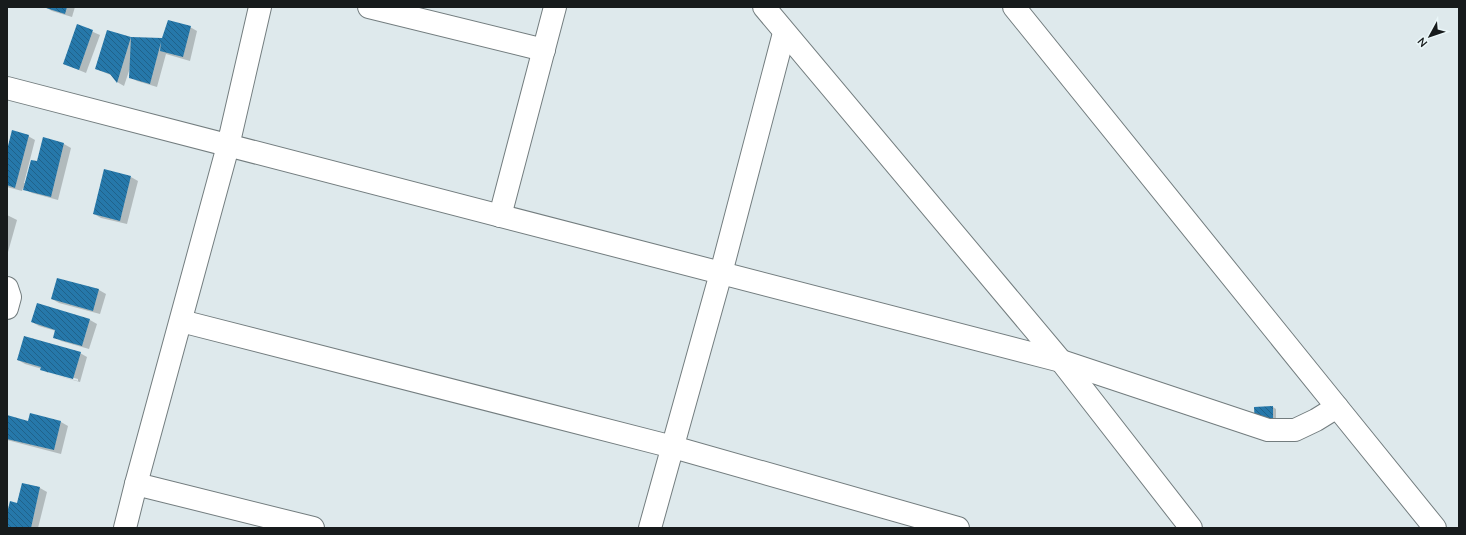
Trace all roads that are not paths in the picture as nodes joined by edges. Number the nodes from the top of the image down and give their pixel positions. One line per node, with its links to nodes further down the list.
1 (260, 7): 9 (street)
2 (369, 7): 7 (street)
3 (555, 7): 7 (street)
4 (764, 7): 6 (street)
5 (1014, 7): 16 (street)
6 (784, 33): 11 (street); 15 (street)
7 (544, 50): 10 (street)
8 (7, 88): 9 (street)
9 (228, 146): 10 (street); 14 (street)
10 (500, 216): 11 (street)
11 (721, 274): 15 (street); 17 (street)
12 (7, 288): 13 (street)
13 (7, 308)
14 (181, 321): 17 (street); 18 (street)
15 (1061, 362): 16 (street); 23 (street)
16 (1337, 407): 24 (street)
17 (672, 447): 21 (street); 22 (street)
18 (136, 484): 19 (street); 20 (street)
19 (304, 527)
20 (125, 528)
21 (650, 528)
22 (958, 528)
23 (1191, 528)
24 (1435, 528)

